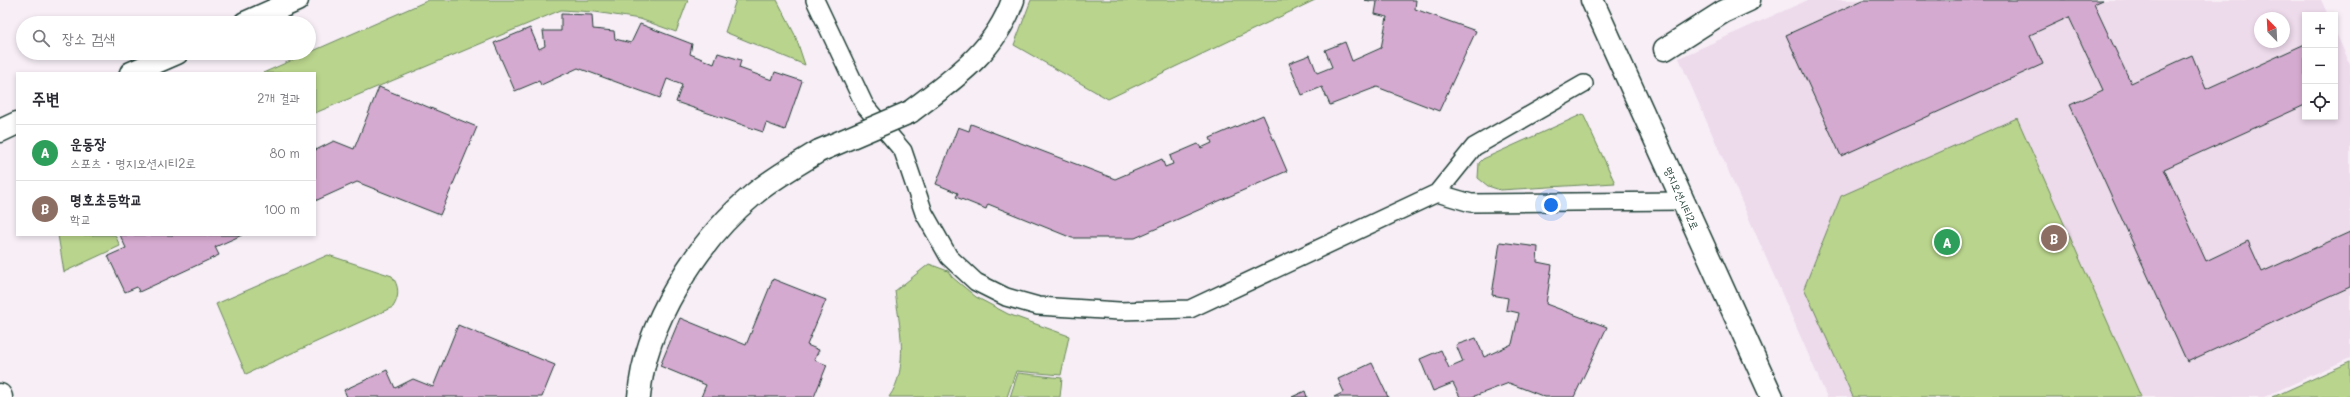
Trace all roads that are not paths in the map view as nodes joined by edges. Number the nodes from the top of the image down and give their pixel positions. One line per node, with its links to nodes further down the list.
1 (297, 0): 6 (street)
2 (815, 0): 13 (lane)
3 (1013, 0): 15 (street, bridge)
4 (1592, 0): 14 (street, 명지오션시티2로)
5 (1749, 0): 7 (street)
6 (261, 16)
7 (1666, 49)
8 (161, 60): 9 (street)
9 (134, 72)
10 (1584, 84): 13 (lane)
11 (16, 123): 12 (street)
12 (0, 131)
13 (1437, 193): 14 (lane)
14 (1683, 201): 16 (street, 명지오션시티2로)
15 (639, 397)
16 (1772, 397)

